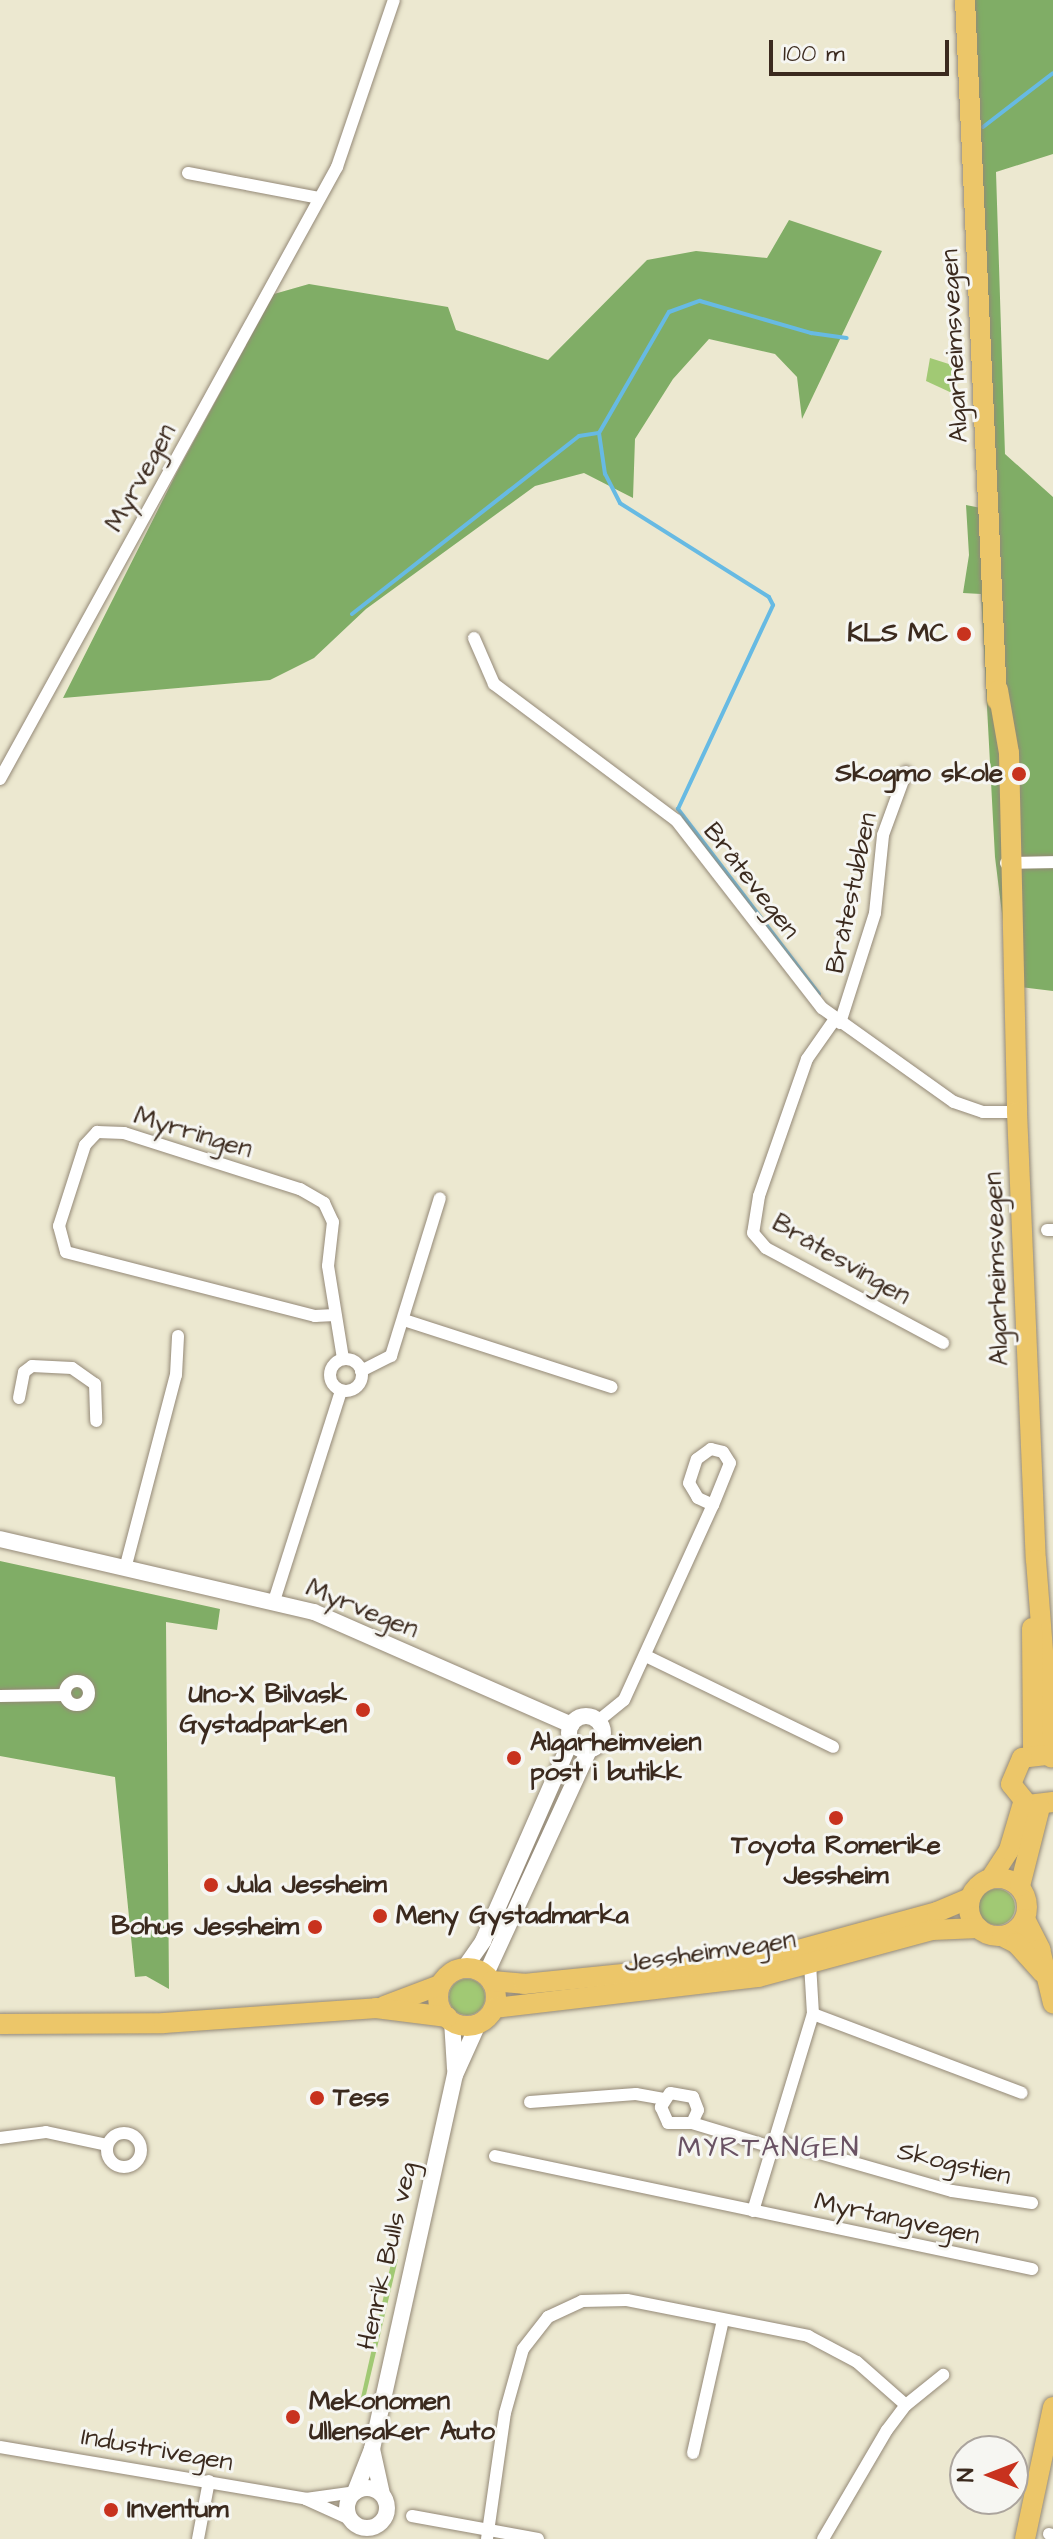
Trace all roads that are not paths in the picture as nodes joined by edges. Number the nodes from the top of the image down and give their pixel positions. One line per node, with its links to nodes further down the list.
1 (394, 0): 4 (street, Myrvegen)
2 (965, 0): 9 (main road, Algarheimsvegen)
3 (188, 173): 4 (street)
4 (319, 198): 7 (street, Myrvegen)
5 (474, 638): 10 (street, Bråtevegen)
6 (906, 772): 10 (street, Bråtestubben)
7 (0, 779)
8 (1053, 862): 9 (street)
9 (1008, 863): 11 (main road, Algarheimsvegen)
10 (838, 1021): 11 (street, Bråtevegen); 16 (street, Bråtesvingen)
11 (1017, 1112): 34 (main road, Algarheimsvegen)
12 (440, 1198): 14 (street)
13 (335, 1315): 13 (street, Myrringen); 17 (street, Myrringen)
14 (404, 1320): 18 (street); 19 (street)
15 (178, 1336): 25 (street)
16 (943, 1343)
17 (343, 1359): 18 (street); 20 (street, Myrringen)
18 (361, 1371): 20 (street)
19 (611, 1387)
20 (341, 1391): 26 (street)
21 (19, 1398): 22 (street)
22 (96, 1421)
23 (713, 1505): 27 (street)
24 (0, 1539): 25 (street, Myrvegen)
25 (126, 1565): 26 (street, Myrvegen)
26 (274, 1601): 31 (street, Myrvegen)
27 (646, 1656): 30 (street); 32 (street)
28 (65, 1695): 29 (street)
29 (0, 1696)
30 (598, 1721): 31 (street); 33 (street)
31 (571, 1733): 33 (street, Myrvegen); 43 (street)
32 (833, 1747)
33 (589, 1750): 45 (street)
34 (1046, 1756): 35 (main road)
35 (1039, 1804): 36 (main road); 37 (main road)
36 (991, 1878): 37 (main road); 38 (main road)
37 (1020, 1886): 39 (main road)
38 (970, 1898): 40 (main road); 45 (main road, Jessheimvegen)
39 (1025, 1919): 41 (main road); 44 (main road)
40 (978, 1928): 41 (main road); 42 (main road, Jessheimvegen)
41 (1002, 1936): 44 (main road)
42 (810, 1964): 49 (main road, Jessheimvegen); 50 (street)
43 (465, 1967): 45 (main road); 46 (main road)
44 (1046, 1976): 47 (main road)
45 (489, 1977): 49 (main road)
46 (440, 1985): 48 (main road); 51 (main road)
47 (1053, 2003)
48 (376, 2008): 51 (main road); 52 (main road)
49 (495, 2008): 53 (main road)
50 (813, 2014): 55 (street); 60 (street)
51 (449, 2019): 53 (main road); 54 (street, Henrik Bulls veg)
52 (0, 2024)
53 (478, 2024): 54 (street, Henrik Bulls veg)
54 (455, 2075): 71 (street, Henrik Bulls veg)
55 (1022, 2093)
56 (664, 2099): 57 (street); 58 (street); 58 (street)
57 (530, 2102)
58 (692, 2123): 60 (street, Skogstien)
59 (0, 2138): 61 (street)
60 (773, 2143): 63 (street, Skogstien); 64 (street)
61 (107, 2145)
62 (495, 2156): 64 (street, Myrtangvegen)
63 (1032, 2203)
64 (753, 2211): 65 (street, Myrtangvegen)
65 (1032, 2269)
66 (723, 2320): 68 (street); 72 (street); 80 (street)
67 (943, 2375): 68 (street)
68 (906, 2405): 84 (street)
69 (1053, 2407): 85 (main road)
70 (0, 2447): 73 (street, Industrivegen)
71 (372, 2449): 74 (street, Henrik Bulls veg); 75 (street, Henrik Bulls veg)
72 (693, 2453)
73 (209, 2481): 76 (street, Industrivegen); 81 (street)
74 (355, 2492): 75 (street); 76 (street, Industrivegen); 79 (street, Henrik Bulls veg)
75 (382, 2494): 78 (street, Henrik Bulls veg)
76 (306, 2499): 79 (street, Industrivegen)
77 (412, 2516): 80 (street)
78 (384, 2520): 79 (street); 82 (street, Henrik Bulls veg)
79 (353, 2527)
80 (488, 2534): 83 (street)
81 (198, 2539)
82 (375, 2539)
83 (538, 2539)
84 (823, 2539)
85 (1025, 2539)

